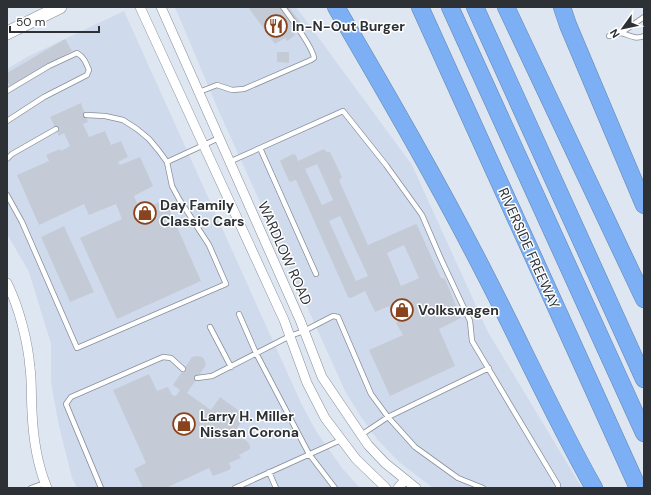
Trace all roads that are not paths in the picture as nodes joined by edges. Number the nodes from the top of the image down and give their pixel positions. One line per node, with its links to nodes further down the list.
1 (60, 7): 12 (main road)
2 (140, 7): 22 (street, WARDLOW ROAD)
3 (161, 7): 17 (street, WARDLOW ROAD)
4 (283, 7): 17 (lane)
5 (336, 7): 60 (highway)
6 (420, 7): 61 (highway, RIVERSIDE FREEWAY)
7 (450, 7): 43 (highway)
8 (475, 7): 41 (highway)
9 (506, 7): 31 (highway)
10 (562, 7): 28 (highway)
11 (644, 17): 13 (lane)
12 (7, 33)
13 (621, 33): 14 (lane); 15 (lane)
14 (609, 36)
15 (644, 36)
16 (7, 91): 19 (lane)
17 (199, 92): 21 (street, WARDLOW ROAD)
18 (86, 115): 25 (lane)
19 (7, 121)
20 (56, 130): 24 (lane)
21 (219, 138): 22 (lane); 26 (street, WARDLOW ROAD)
22 (204, 145): 25 (lane); 35 (street, WARDLOW ROAD)
23 (260, 148): 26 (lane); 29 (lane); 38 (lane)
24 (7, 159)
25 (167, 162): 27 (lane)
26 (229, 162): 34 (street, WARDLOW ROAD)
27 (7, 195)
28 (644, 205)
29 (316, 274)
30 (7, 283): 49 (street)
31 (644, 299)
32 (239, 314): 36 (lane)
33 (210, 327): 37 (lane)
34 (304, 331): 35 (lane); 42 (lane); 44 (street, WARDLOW ROAD)
35 (290, 336): 36 (lane); 45 (street, WARDLOW ROAD)
36 (256, 353): 37 (lane); 46 (lane)
37 (231, 366): 40 (lane)
38 (489, 368): 42 (lane); 59 (lane)
39 (183, 369): 51 (lane)
40 (197, 378)
41 (644, 379)
42 (388, 417): 44 (lane); 58 (lane)
43 (644, 433)
44 (361, 435): 48 (street, WARDLOW ROAD)
45 (341, 440): 46 (lane); 55 (street, WARDLOW ROAD)
46 (309, 454): 47 (lane); 54 (lane)
47 (269, 472): 52 (lane); 53 (lane)
48 (405, 480): 56 (street); 57 (street, WARDLOW ROAD)
49 (46, 485): 50 (lane)
50 (31, 488)
51 (101, 488)
52 (235, 488)
53 (276, 488)
54 (335, 488)
55 (386, 488)
56 (398, 488)
57 (416, 488)
58 (483, 488)
59 (558, 488)
60 (594, 488)
61 (638, 488)

